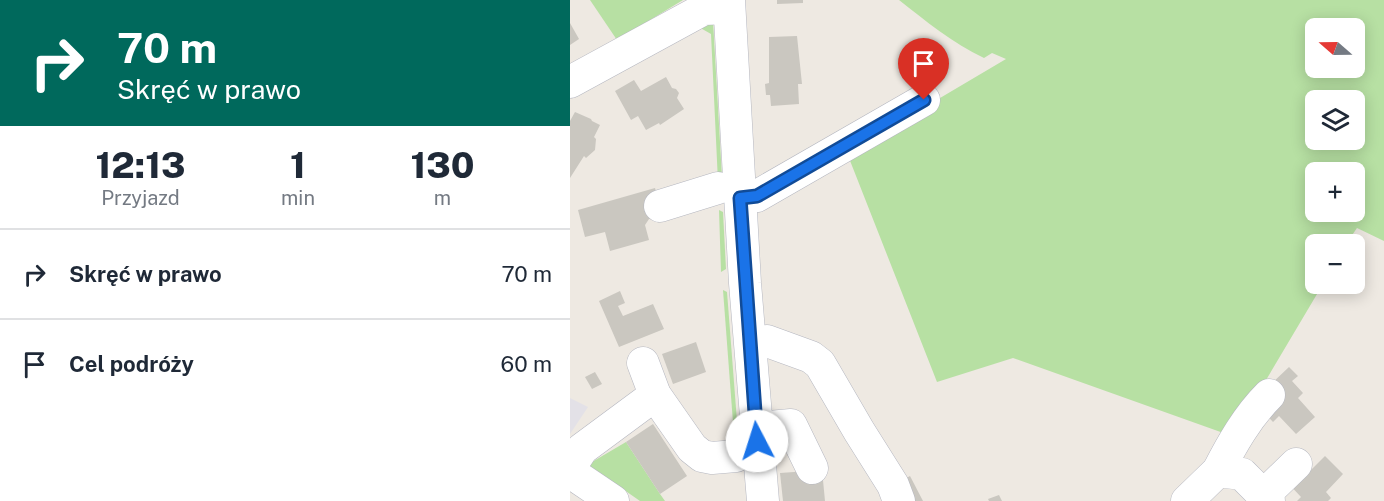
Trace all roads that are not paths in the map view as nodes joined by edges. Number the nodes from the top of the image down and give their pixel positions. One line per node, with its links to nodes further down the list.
1 (729, 4): 2 (street); 4 (street)
2 (570, 82)
3 (924, 100): 4 (street)
4 (729, 193): 5 (street); 10 (street)
5 (660, 206)
6 (766, 341): 20 (street)
7 (643, 363): 8 (street)
8 (656, 395): 11 (street); 13 (street)
9 (1269, 395): 15 (street)
10 (756, 428): 14 (street); 19 (street)
11 (736, 456)
12 (1296, 464): 17 (street)
13 (570, 467)
14 (812, 468)
15 (1218, 471): 17 (street); 21 (street)
16 (570, 472): 18 (street)
17 (1267, 498)
18 (613, 501)
19 (763, 501)
20 (899, 501)
21 (1187, 501)

